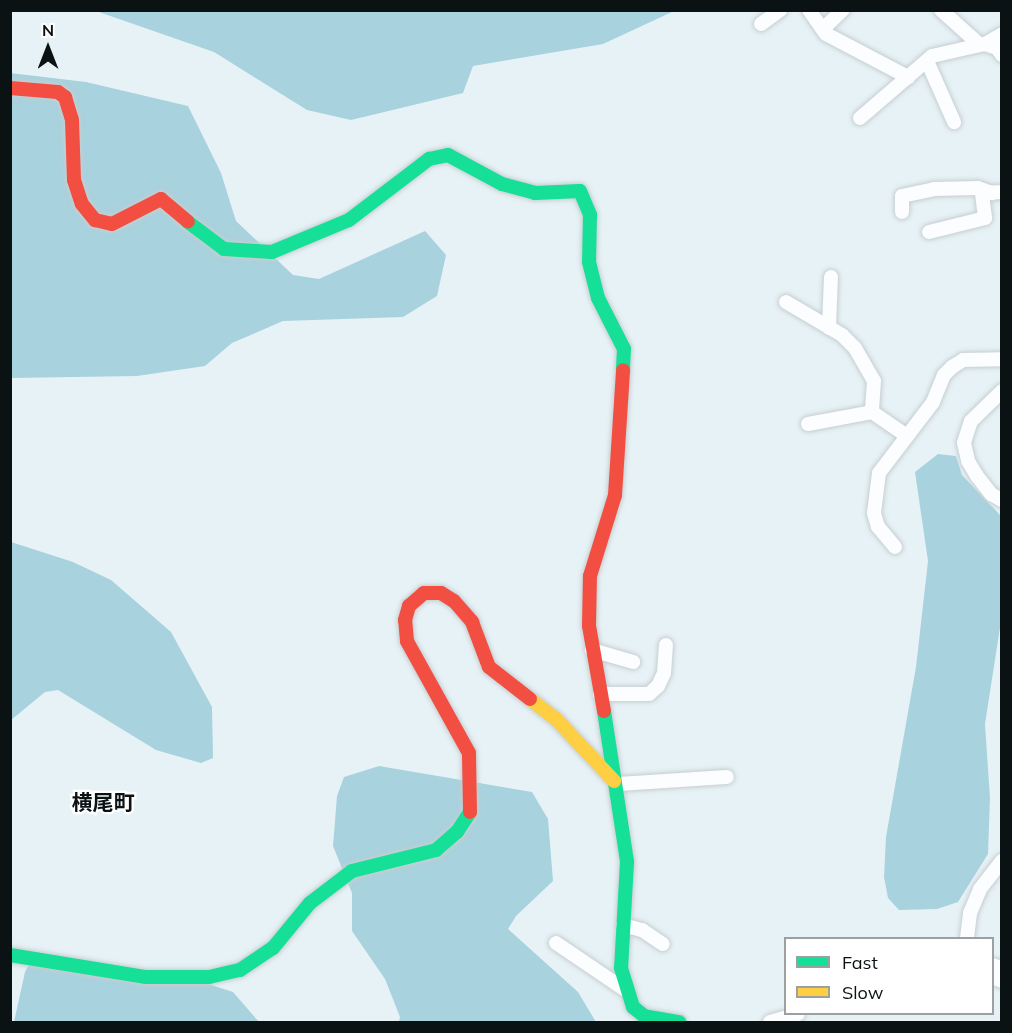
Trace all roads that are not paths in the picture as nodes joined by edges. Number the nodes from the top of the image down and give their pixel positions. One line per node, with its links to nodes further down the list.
1 (780, 10): 5 (street)
2 (809, 10): 6 (street)
3 (843, 10): 6 (street)
4 (941, 10): 8 (street)
5 (761, 24)
6 (823, 29): 11 (street)
7 (1002, 33): 8 (street)
8 (982, 44): 9 (street); 10 (street)
9 (1002, 55)
10 (927, 61): 11 (street); 14 (street)
11 (908, 77): 13 (street)
12 (10, 88): 30 (street)
13 (860, 118)
14 (954, 122)
15 (997, 192): 16 (street); 17 (street)
16 (902, 212)
17 (929, 232)
18 (831, 277): 20 (street)
19 (786, 303): 20 (street)
20 (829, 328): 24 (street)
21 (1002, 359): 26 (street)
22 (1002, 391): 23 (street)
23 (996, 405): 27 (street)
24 (872, 412): 25 (street); 26 (street)
25 (808, 424)
26 (907, 436): 28 (street)
27 (1002, 500)
28 (895, 547)
29 (666, 645): 32 (street)
30 (592, 650): 31 (street); 32 (street)
31 (633, 662)
32 (600, 694): 34 (street)
33 (727, 777): 34 (street)
34 (618, 788): 36 (street); 40 (street)
35 (1002, 861): 37 (street)
36 (623, 925): 39 (street); 41 (street)
37 (971, 937)
38 (556, 943): 41 (street)
39 (663, 944)
40 (10, 955)
41 (624, 989): 43 (street)
42 (795, 1015): 44 (street)
43 (679, 1023)
44 (771, 1023)

